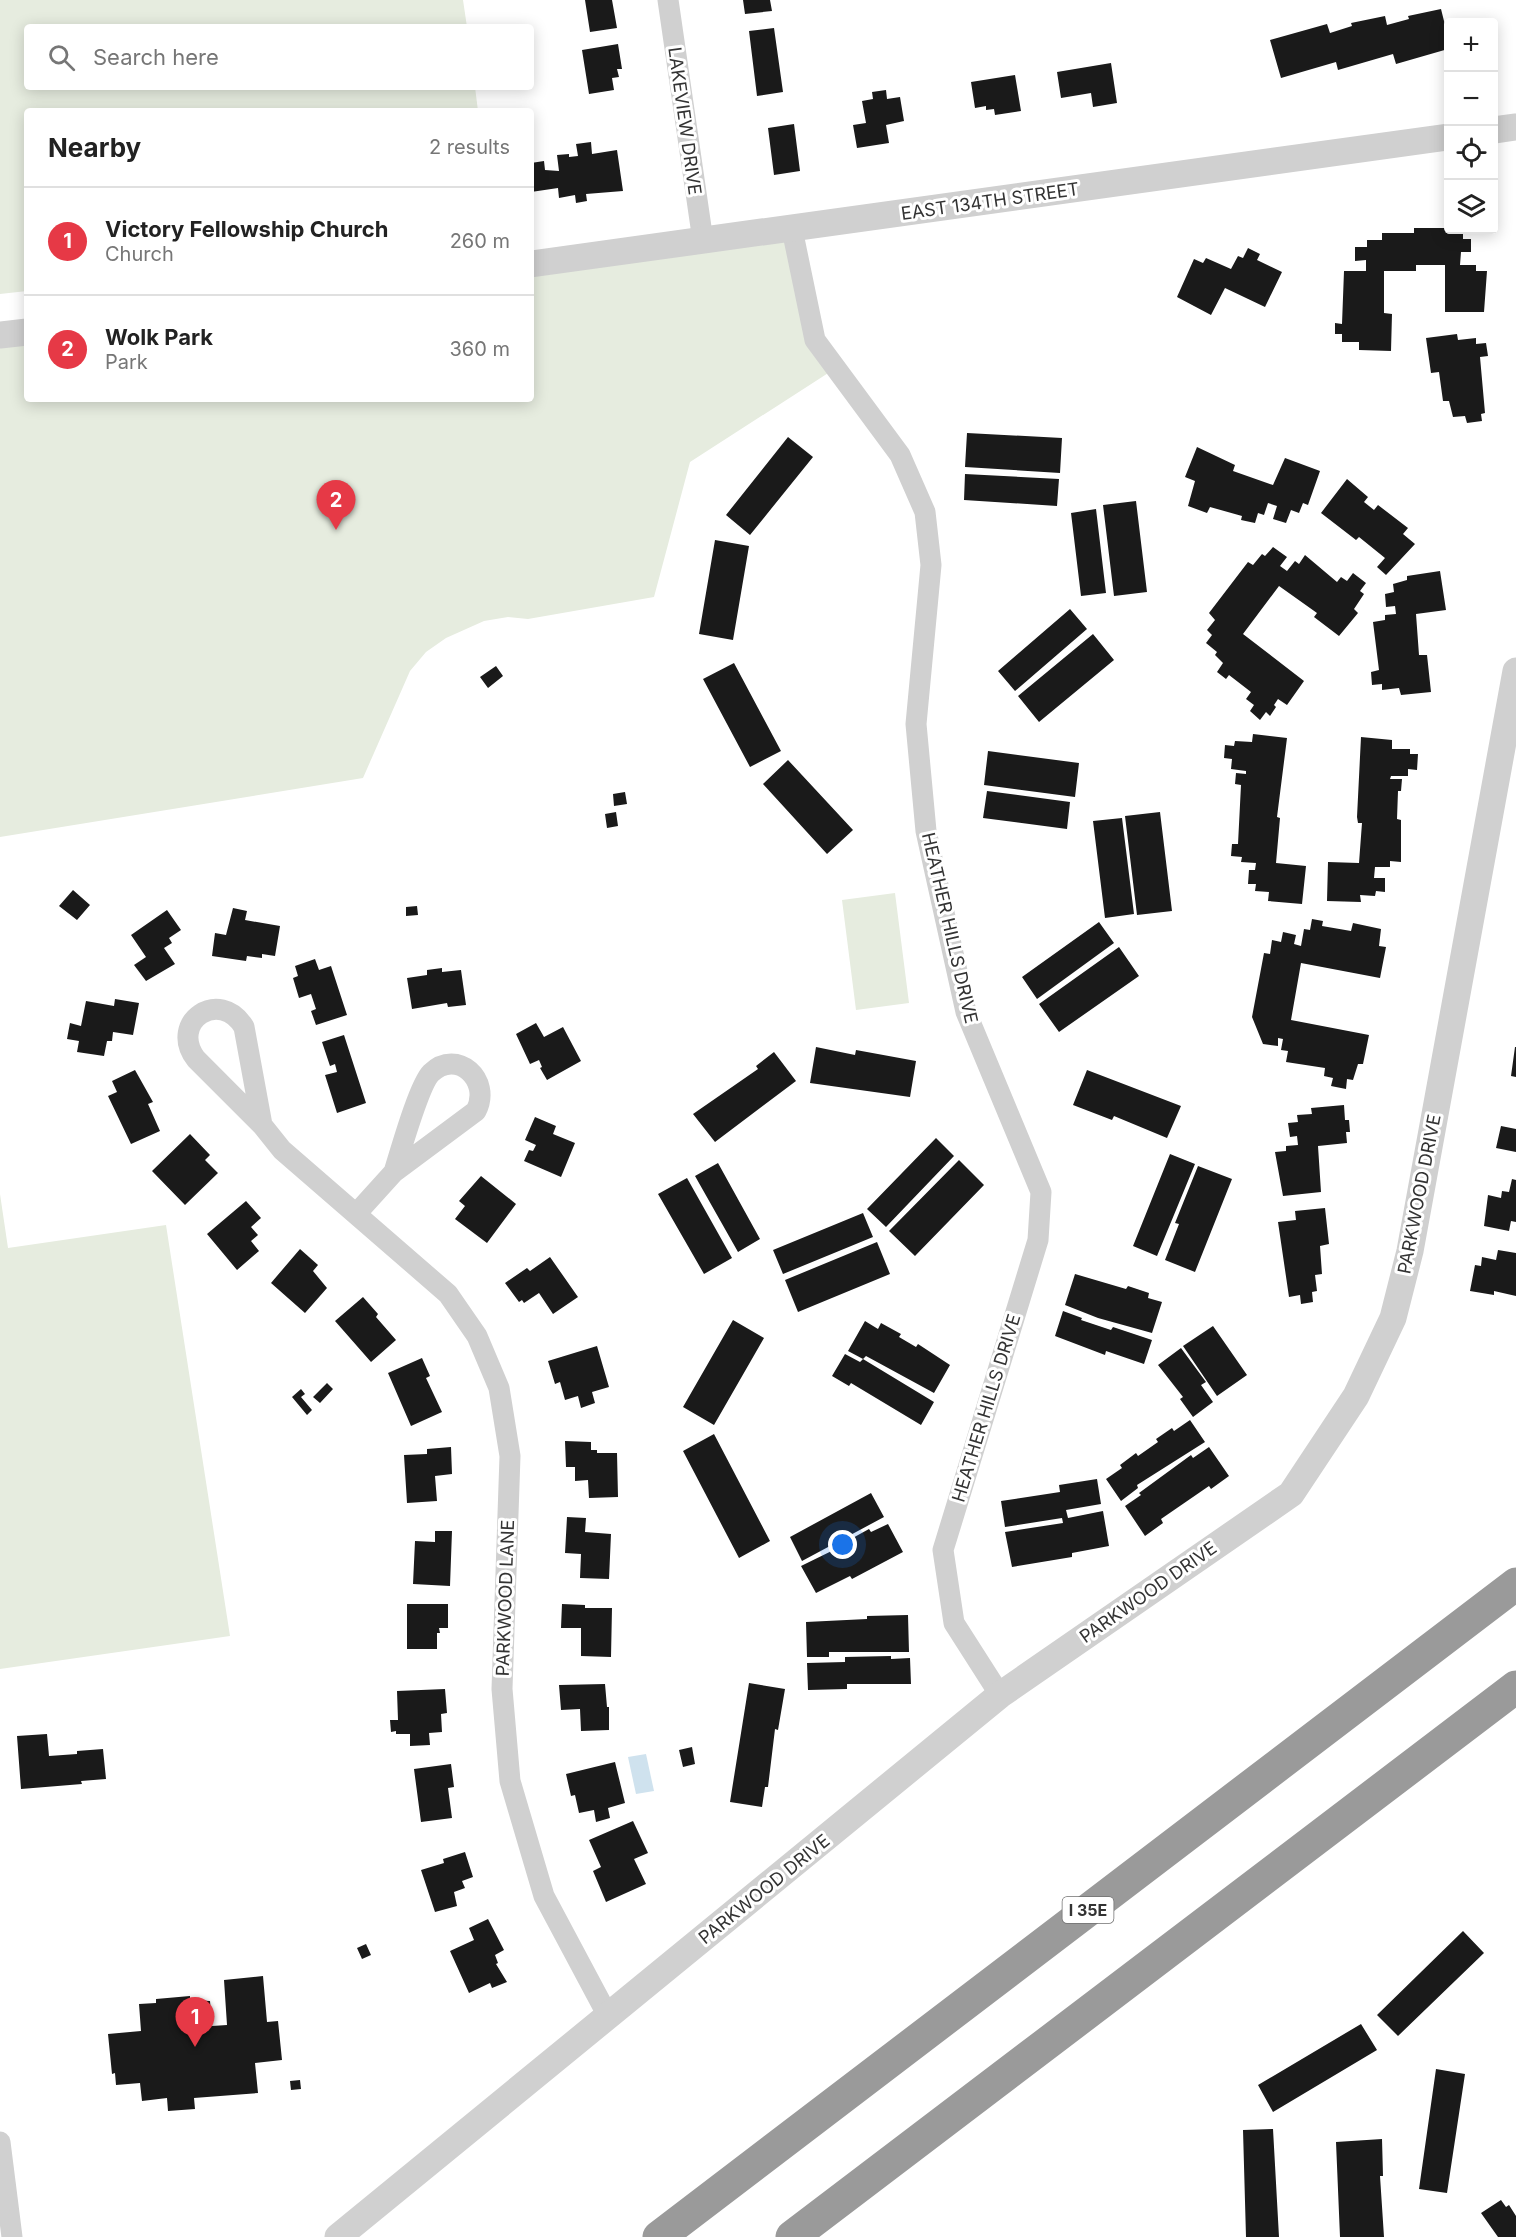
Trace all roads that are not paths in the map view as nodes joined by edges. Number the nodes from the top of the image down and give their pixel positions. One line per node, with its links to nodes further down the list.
1 (668, 0): 6 (street, LAKEVIEW DRIVE)
2 (1516, 127): 3 (street)
3 (1498, 129)
4 (1444, 138): 5 (street, EAST 134TH STREET)
5 (792, 229): 6 (street, EAST 134TH STREET); 16 (street, HEATHER HILLS DRIVE)
6 (703, 241): 7 (street, EAST 134TH STREET)
7 (534, 264)
8 (24, 332): 9 (street)
9 (0, 335)
10 (1516, 671): 16 (street, PARKWOOD DRIVE)
11 (262, 1125): 11 (street, PARKWOOD LANE); 13 (street, PARKWOOD LANE)
12 (394, 1172): 12 (street); 13 (street)
13 (356, 1215): 17 (street, PARKWOOD LANE)
14 (1516, 1584): 21 (highway, I 35E)
15 (1516, 1687): 22 (highway)
16 (1000, 1695): 17 (street, PARKWOOD DRIVE)
17 (608, 2016): 20 (street, PARKWOOD DRIVE)
18 (0, 2142): 19 (street)
19 (12, 2237)
20 (338, 2237)
21 (659, 2237)
22 (792, 2237)

